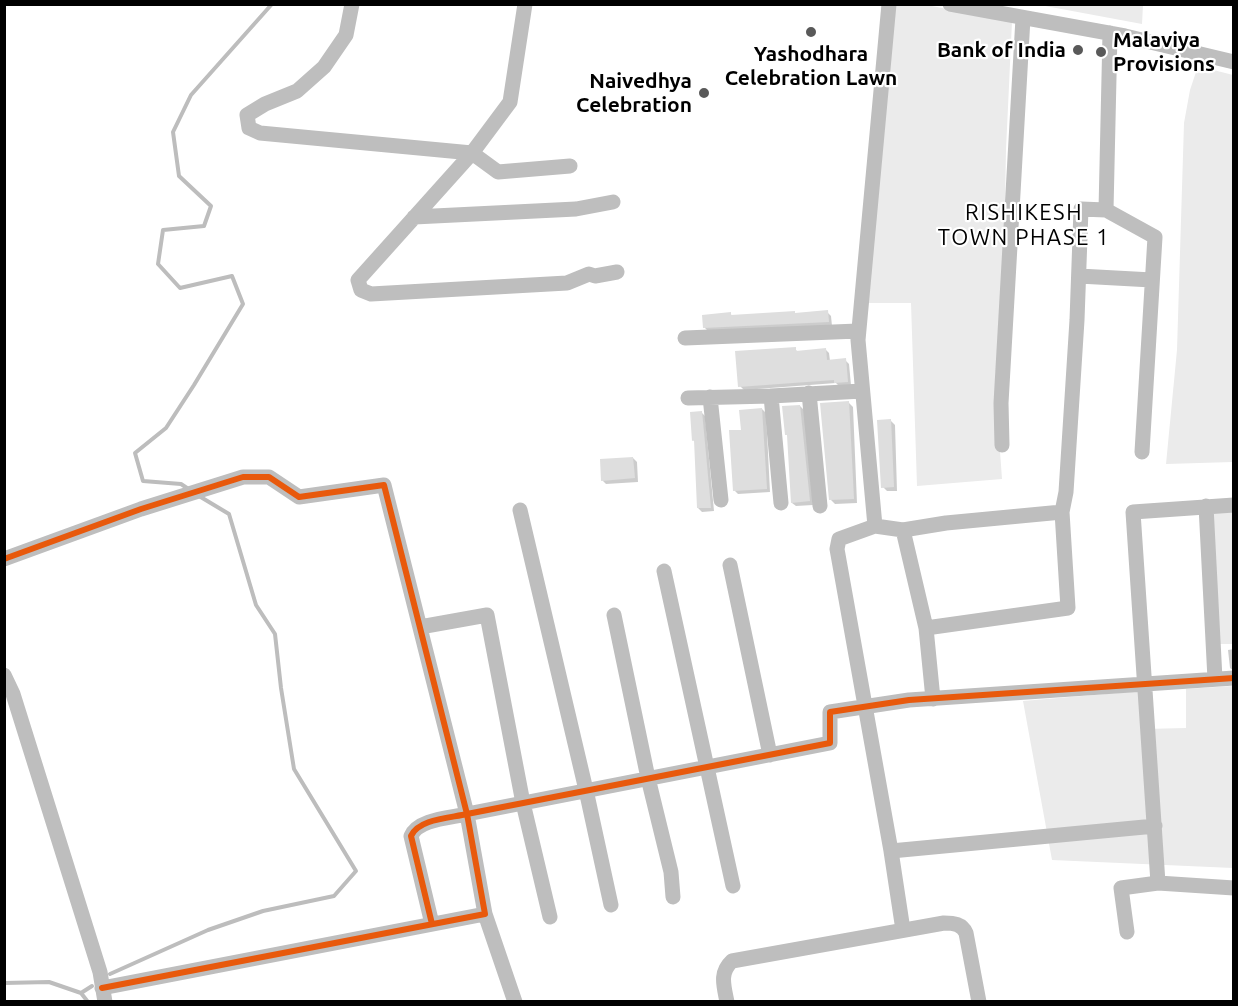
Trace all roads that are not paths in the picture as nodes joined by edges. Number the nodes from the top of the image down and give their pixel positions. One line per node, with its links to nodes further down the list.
1 (352, 4): 8 (street)
2 (525, 4): 8 (street)
3 (889, 4): 16 (street)
4 (950, 4): 5 (street)
5 (1023, 18): 6 (street); 23 (street)
6 (1110, 33): 7 (street); 11 (street)
7 (1233, 62)
8 (472, 153): 9 (street); 12 (street)
9 (570, 165)
10 (613, 202): 12 (street)
11 (1106, 210): 14 (street); 15 (street)
12 (414, 217): 13 (street)
13 (617, 272)
14 (1079, 276): 15 (street); 31 (street)
15 (1152, 280): 24 (street)
16 (858, 331): 17 (street); 18 (street)
17 (685, 338)
18 (862, 391): 19 (street); 32 (street)
19 (809, 393): 20 (street); 28 (street)
20 (771, 396): 21 (street); 26 (street)
21 (710, 397): 22 (street); 25 (street)
22 (688, 398)
23 (1002, 445)
24 (1142, 452)
25 (721, 500)
26 (781, 503)
27 (1233, 505): 29 (street)
28 (820, 506)
29 (1206, 506): 42 (street); 43 (street)
30 (520, 510): 49 (street)
31 (1062, 512): 33 (street); 39 (street)
32 (875, 526): 33 (street); 45 (street)
33 (903, 530): 39 (street)
34 (4, 559): 38 (street)
35 (729, 566): 46 (street)
36 (664, 571): 47 (street)
37 (614, 615): 48 (street)
38 (420, 627): 50 (street); 51 (street)
39 (926, 628): 44 (street)
40 (4, 675): 64 (street)
41 (1233, 678): 42 (street)
42 (1215, 679): 43 (street)
43 (1146, 684): 44 (street); 52 (street)
44 (933, 699): 45 (street)
45 (865, 707): 46 (street); 53 (street)
46 (770, 755): 47 (street)
47 (708, 767): 48 (street); 55 (street)
48 (648, 778): 49 (street); 57 (street)
49 (586, 790): 50 (street); 58 (street)
50 (523, 803): 51 (street); 60 (street)
51 (467, 814): 59 (street); 61 (street)
52 (1155, 826): 53 (street); 54 (street)
53 (891, 851): 62 (street)
54 (1158, 883): 56 (street); 63 (street)
55 (733, 886)
56 (1233, 888)
57 (673, 897)
58 (611, 905)
59 (484, 914): 61 (street); 65 (street)
60 (550, 917)
61 (432, 924): 64 (street)
62 (903, 930): 66 (street); 67 (street)
63 (1127, 932)
64 (104, 995)
65 (515, 1002)
66 (727, 1002)
67 (979, 1002)

